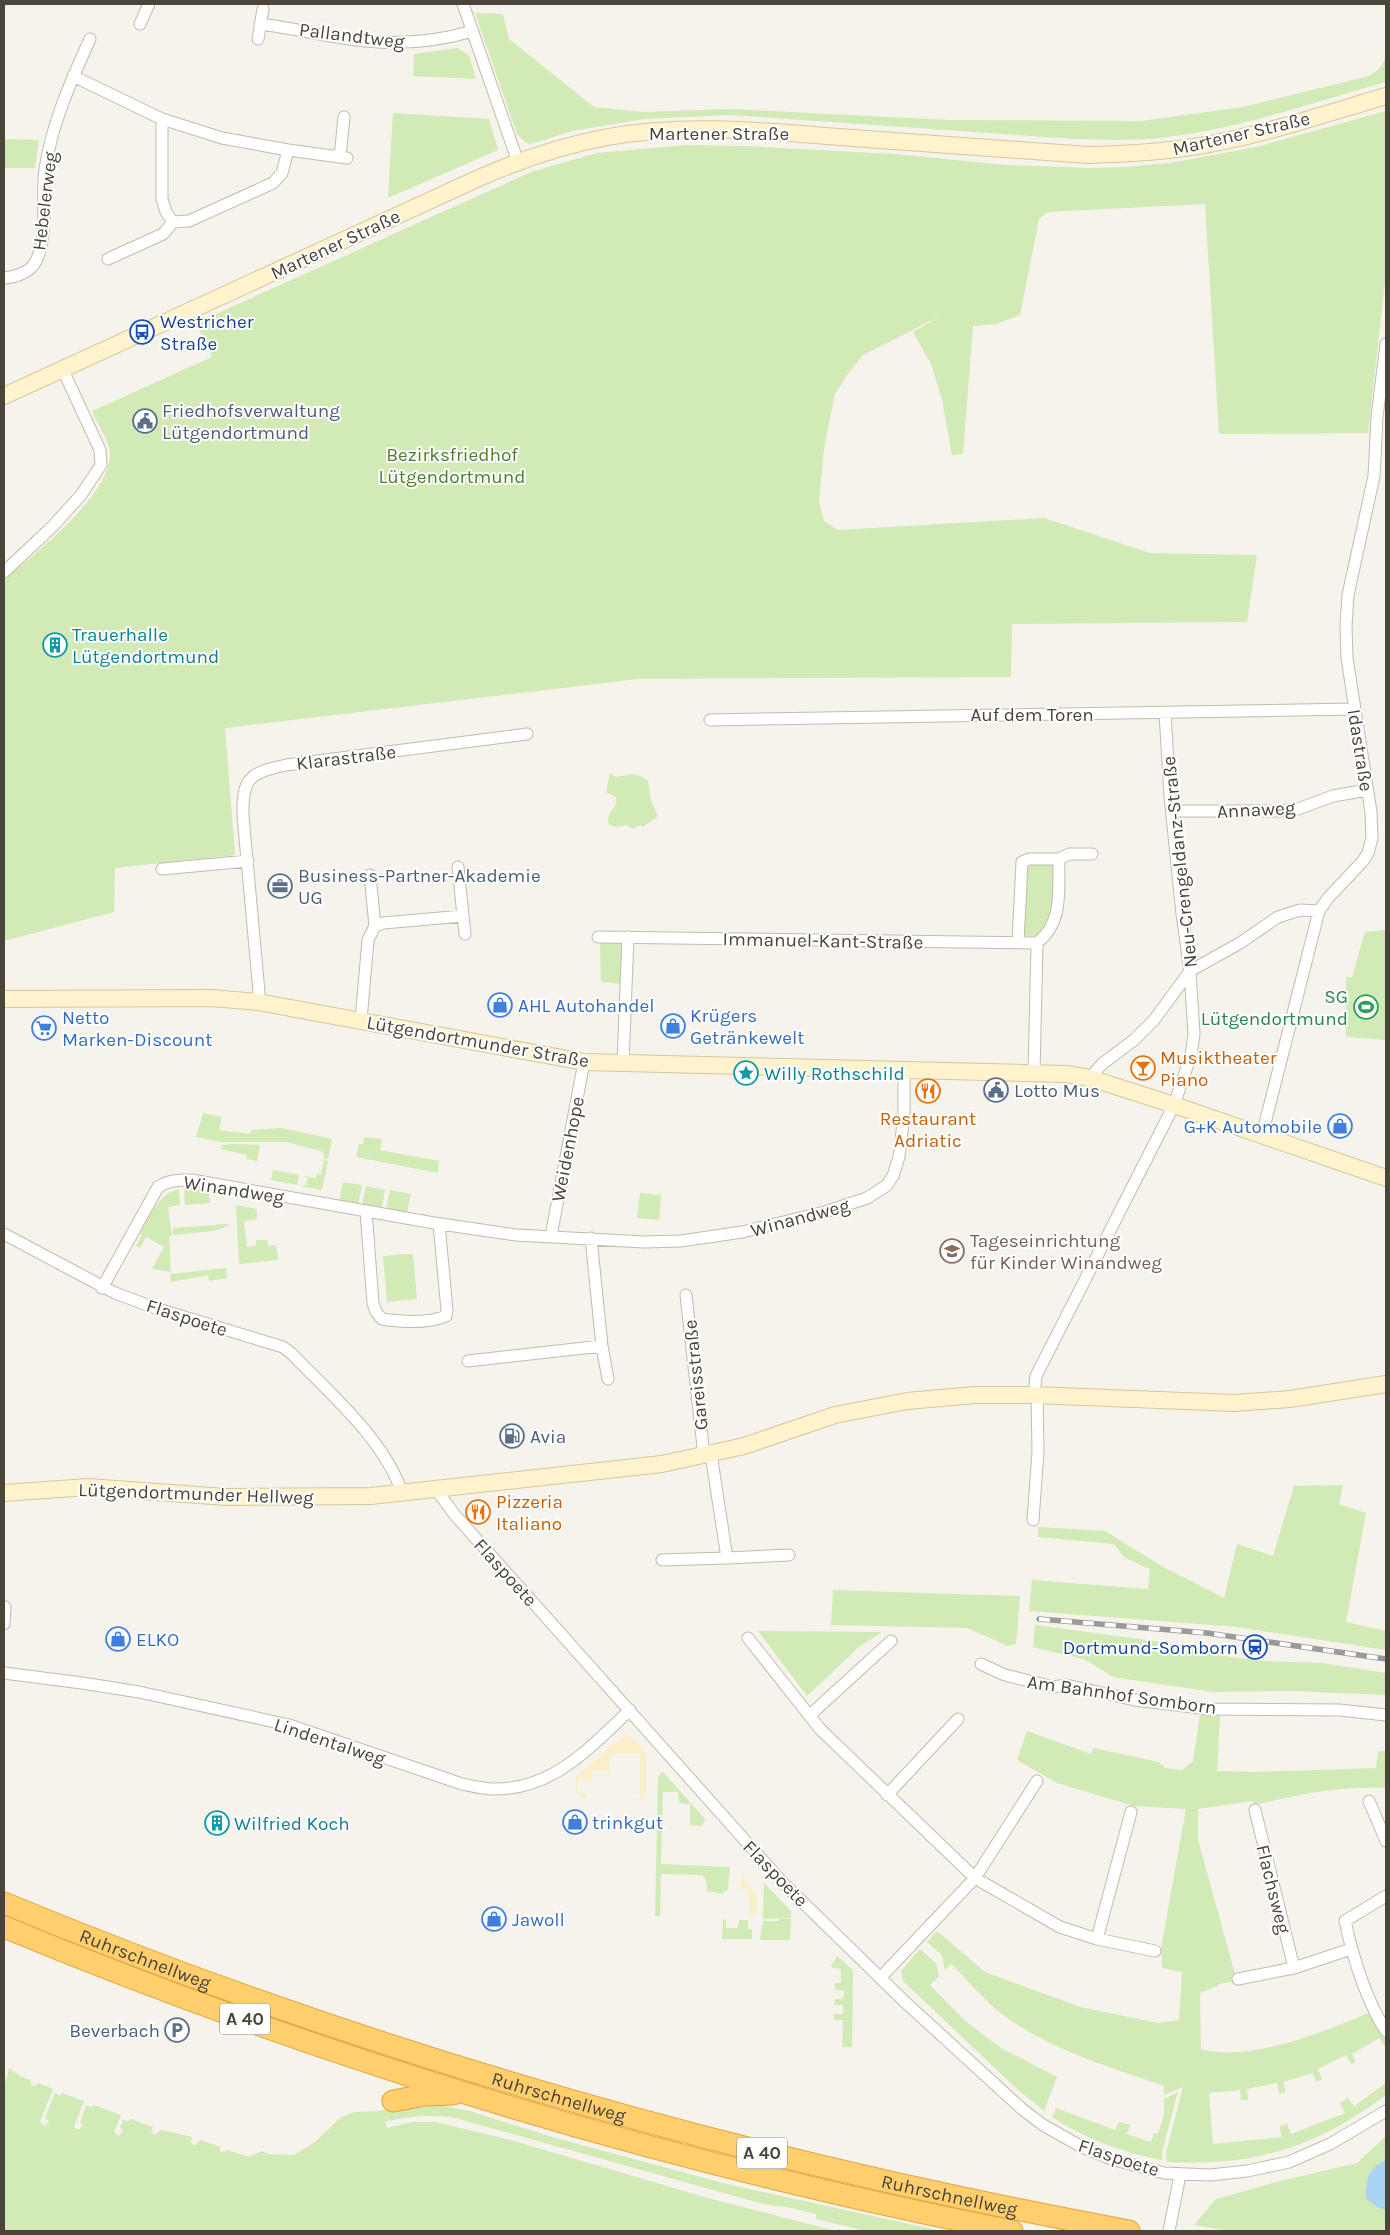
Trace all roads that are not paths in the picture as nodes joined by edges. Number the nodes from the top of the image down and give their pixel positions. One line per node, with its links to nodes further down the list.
1 (148, 4): 4 (street)
2 (464, 4): 6 (street)
3 (263, 9): 5 (street)
4 (140, 24)
5 (260, 24): 6 (street, Pallandtweg); 8 (street)
6 (473, 31): 14 (street)
7 (90, 39): 9 (street, Hebelerweg)
8 (258, 39)
9 (74, 76): 12 (street); 17 (street, Hebelerweg)
10 (1386, 96): 14 (street, Martener Straße)
11 (344, 117): 13 (street)
12 (162, 119): 13 (street); 15 (street)
13 (288, 150): 15 (street)
14 (518, 162): 19 (street, Martener Straße)
15 (173, 222): 16 (street)
16 (108, 259)
17 (4, 278)
18 (1386, 344): 22 (street, Idastraße)
19 (62, 368): 20 (street, Martener Straße); 21 (street)
20 (4, 396)
21 (4, 572)
22 (1354, 709): 23 (street, Auf dem Toren); 26 (street, Idastraße)
23 (1165, 713): 24 (street, Auf dem Toren); 27 (street, Neu-Crengeldanz-Straße)
24 (710, 720)
25 (527, 734): 30 (street, Klarastraße)
26 (1367, 790): 27 (street, Annaweg); 34 (street, Idastraße)
27 (1172, 812): 42 (street, Neu-Crengeldanz-Straße)
28 (1092, 854): 29 (street)
29 (1059, 859): 40 (street); 41 (street)
30 (248, 861): 32 (street); 44 (street, Klarastraße)
31 (458, 867): 35 (street)
32 (162, 869)
33 (370, 875): 36 (street)
34 (1319, 912): 42 (street); 54 (street, Idastraße)
35 (463, 916): 36 (street); 37 (street)
36 (375, 926): 47 (street)
37 (464, 934)
38 (598, 937): 39 (street, Immanuel-Kant-Straße)
39 (628, 937): 40 (street, Immanuel-Kant-Straße); 49 (street)
40 (1018, 942): 41 (street, Immanuel-Kant-Straße)
41 (1037, 943): 51 (street)
42 (1190, 971): 45 (street); 46 (street, Neu-Crengeldanz-Straße)
43 (4, 999): 44 (street, Lütgendortmunder Straße)
44 (258, 1002): 47 (street, Lütgendortmunder Straße)
45 (1166, 1006): 46 (street); 52 (street)
46 (1192, 1010): 53 (street, Neu-Crengeldanz-Straße)
47 (362, 1020): 48 (street, Lütgendortmunder Straße)
48 (584, 1062): 49 (street, Lütgendortmunder Straße); 59 (street, Weidenhope)
49 (623, 1062): 50 (street, Lütgendortmunder Straße)
50 (904, 1070): 51 (street, Lütgendortmunder Straße); 60 (street, Winandweg)
51 (1034, 1073): 52 (street, Lütgendortmunder Straße)
52 (1090, 1078): 53 (street, Lütgendortmunder Straße)
53 (1174, 1105): 54 (street, Lütgendortmunder Straße); 67 (street, Neu-Crengeldanz-Straße)
54 (1262, 1134): 55 (street, Lütgendortmunder Straße)
55 (1386, 1178)
56 (366, 1211): 57 (street, Winandweg); 57 (street); 61 (street, Winandweg)
57 (439, 1224): 59 (street, Winandweg)
58 (4, 1234): 61 (street, Flaspoete)
59 (551, 1236): 60 (street, Winandweg)
60 (591, 1238): 63 (street)
61 (102, 1288): 71 (street, Flaspoete)
62 (686, 1295): 68 (street, Gareisstraße)
63 (602, 1346): 64 (street); 65 (street)
64 (468, 1361)
65 (608, 1379)
66 (1386, 1384): 67 (street, Lütgendortmunder Hellweg)
67 (1036, 1395): 68 (street, Lütgendortmunder Hellweg); 72 (street)
68 (708, 1455): 69 (street, Lütgendortmunder Hellweg); 74 (street, Gareisstraße)
69 (436, 1489): 71 (street, Lütgendortmunder Hellweg); 82 (street, Flaspoete)
70 (4, 1493): 71 (street, Lütgendortmunder Hellweg)
71 (402, 1493)
72 (1033, 1520)
73 (789, 1555): 74 (street)
74 (728, 1558): 75 (street)
75 (662, 1560)
76 (5, 1607): 77 (street)
77 (4, 1624)
78 (748, 1638): 83 (street)
79 (891, 1641): 83 (street)
80 (981, 1664): 84 (street, Am Bahnhof Somborn)
81 (4, 1673): 82 (street, Lindentalweg)
82 (630, 1710): 100 (street, Flaspoete)
83 (810, 1715): 87 (street)
84 (1386, 1716)
85 (958, 1719): 87 (street)
86 (1037, 1781): 92 (street)
87 (887, 1795): 92 (street)
88 (1369, 1801): 91 (street)
89 (1255, 1810): 99 (street, Flachsweg)
90 (1131, 1812): 96 (street)
91 (1386, 1841)
92 (975, 1878): 96 (street); 100 (street)
93 (1386, 1896): 97 (street)
94 (4, 1903): 108 (highway, Ruhrschnellweg / A 40)
95 (4, 1927): 103 (highway, Ruhrschnellweg / A 40)
96 (1097, 1939): 98 (street)
97 (1351, 1949): 99 (street); 102 (street)
98 (1155, 1951)
99 (1294, 1968): 101 (street)
100 (881, 1977): 106 (street, Flaspoete)
101 (1238, 1979)
102 (1386, 2031)
103 (490, 2100): 104 (highway); 107 (highway, Ruhrschnellweg / A 40)
104 (393, 2101)
105 (1386, 2111): 106 (street, Flaspoete)
106 (1180, 2175): 109 (street)
107 (1012, 2231)
108 (1128, 2231)
109 (1169, 2231)

